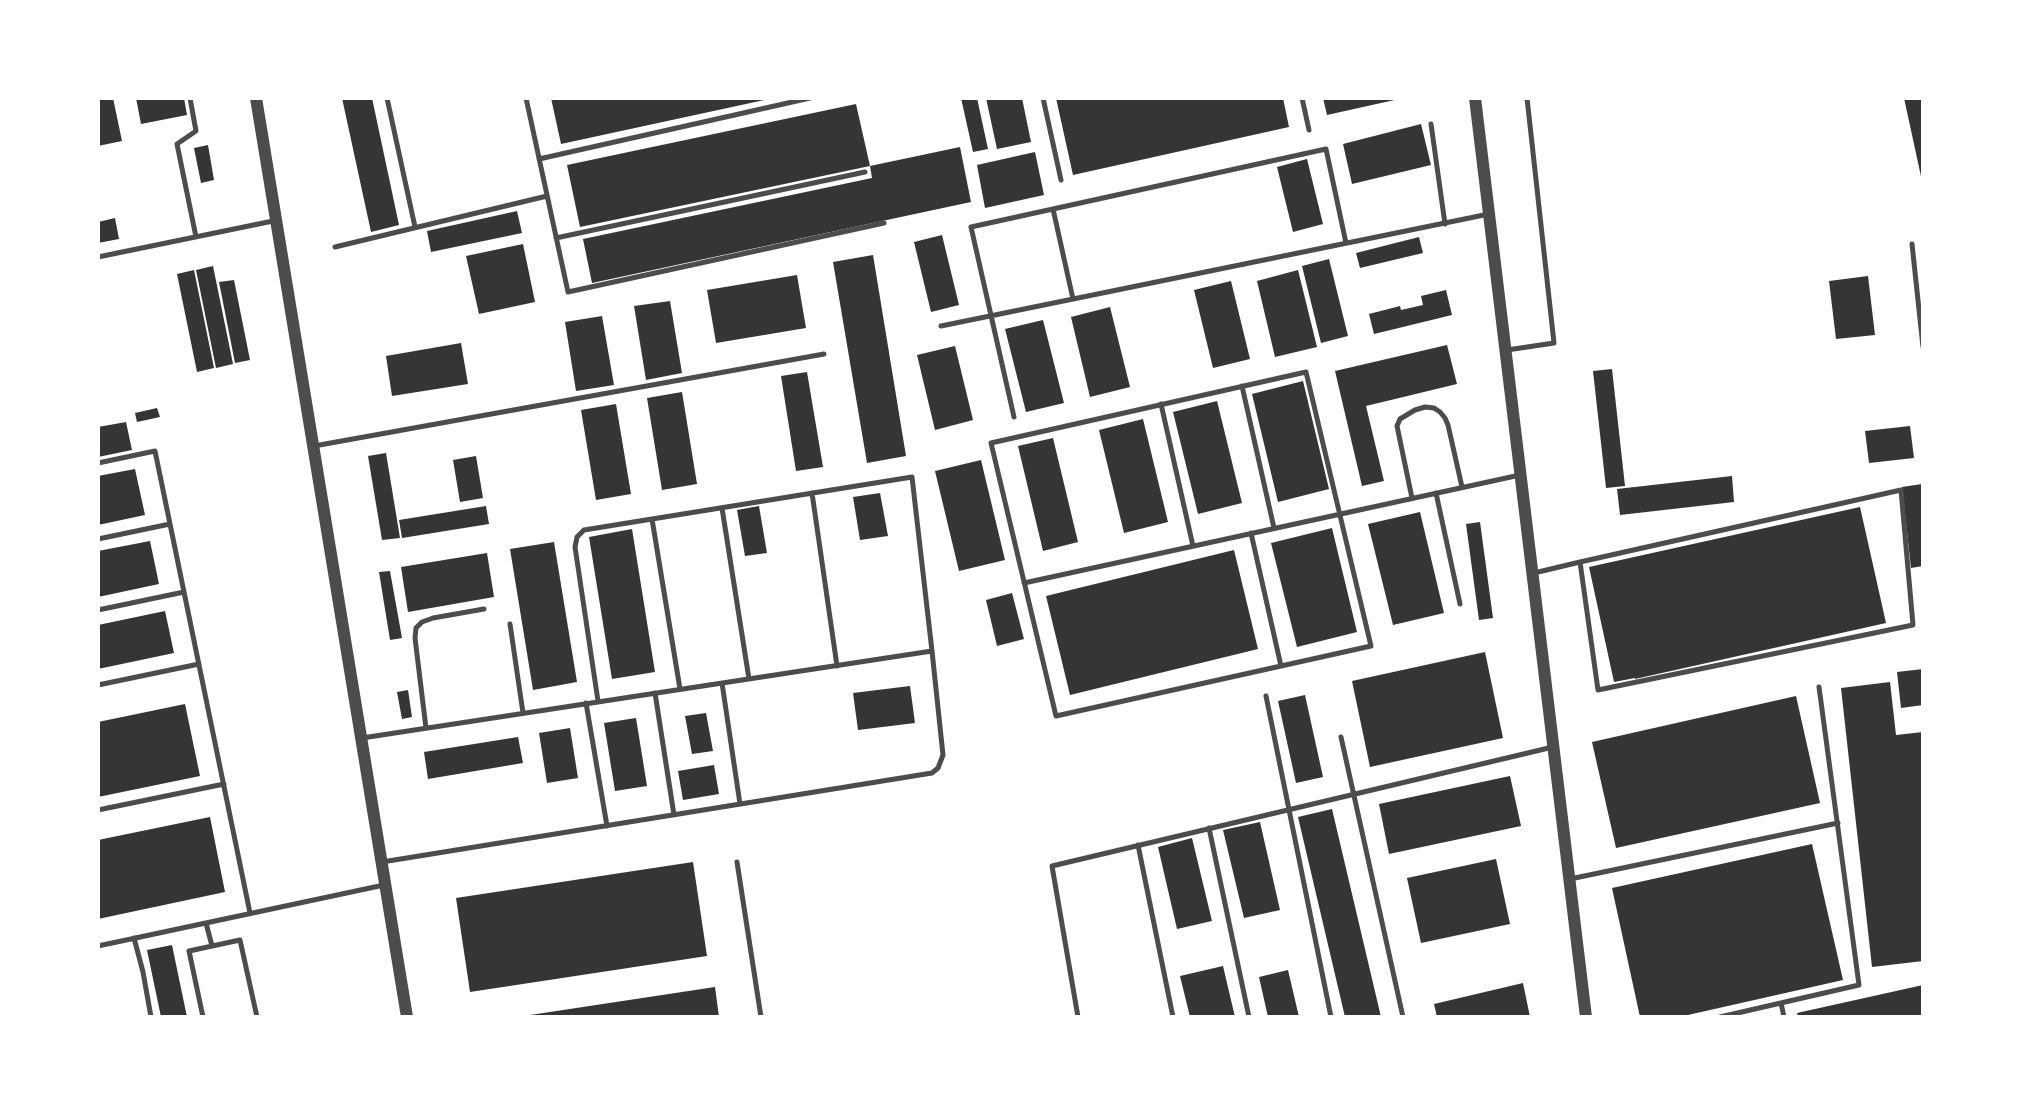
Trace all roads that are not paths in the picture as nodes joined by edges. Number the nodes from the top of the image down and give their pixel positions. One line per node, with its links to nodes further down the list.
1 (190, 98): 22 (lane)
2 (256, 98): 18 (street)
3 (387, 98): 21 (lane)
4 (526, 98): 12 (lane)
5 (810, 98): 12 (lane)
6 (1043, 98): 14 (lane)
7 (1302, 98): 11 (lane)
8 (1475, 98): 17 (street)
9 (1527, 98): 32 (lane)
10 (1431, 124): 20 (lane)
11 (1309, 130)
12 (539, 159): 15 (lane)
13 (865, 172): 23 (lane)
14 (1061, 180)
15 (547, 196): 21 (lane); 23 (lane)
16 (1053, 209): 24 (lane); 28 (lane); 29 (lane)
17 (1489, 214): 20 (lane); 32 (street)
18 (276, 220): 22 (lane); 37 (street)
19 (884, 223): 23 (lane)
20 (1445, 224): 24 (lane)
21 (415, 227): 26 (lane)
22 (196, 237): 27 (lane)
23 (556, 238)
24 (1346, 243): 28 (lane)
25 (1912, 244): 31 (lane)
26 (335, 247)
27 (98, 257)
28 (1073, 299): 29 (lane)
29 (991, 316): 30 (lane); 36 (lane)
30 (941, 326)
31 (1923, 347)
32 (1506, 350): 39 (street)
33 (824, 354): 37 (lane)
34 (1242, 386): 35 (lane); 45 (lane); 48 (lane)
35 (1161, 404): 51 (lane); 54 (lane)
36 (1014, 417)
37 (313, 446): 76 (street)
38 (98, 463): 47 (lane)
39 (1521, 474): 40 (lane); 53 (street)
40 (1462, 487): 42 (lane); 43 (lane)
41 (812, 493): 44 (lane); 60 (lane); 62 (lane)
42 (1436, 493): 43 (lane); 56 (lane)
43 (1412, 498): 45 (lane)
44 (722, 508): 46 (lane); 64 (lane)
45 (1340, 514): 48 (lane); 63 (lane)
46 (652, 519): 68 (lane); 71 (lane)
47 (170, 524): 50 (lane); 55 (lane)
48 (1274, 528): 49 (lane)
49 (1251, 533): 51 (lane); 63 (lane)
50 (98, 539)
51 (1193, 546): 54 (lane)
52 (1580, 562): 52 (lane); 53 (lane)
53 (1533, 573): 77 (street)
54 (1024, 583): 63 (lane)
55 (184, 592): 58 (lane); 61 (lane)
56 (1460, 604)
57 (484, 609): 74 (lane)
58 (98, 610)
59 (510, 624): 73 (lane)
60 (932, 651): 62 (lane); 80 (lane)
61 (199, 664): 66 (lane); 78 (lane)
62 (837, 666): 64 (lane)
63 (1281, 666)
64 (749, 679): 65 (lane)
65 (722, 683): 68 (lane); 80 (lane)
66 (98, 685)
67 (1819, 687): 84 (lane)
68 (680, 689): 69 (lane)
69 (655, 693): 71 (lane); 83 (lane)
70 (1266, 696): 81 (lane)
71 (598, 701): 72 (lane)
72 (586, 703): 73 (lane); 85 (lane)
73 (523, 713): 74 (lane)
74 (426, 728): 76 (lane)
75 (1341, 737): 79 (lane)
76 (361, 738): 88 (street)
77 (1554, 746): 79 (lane); 90 (street)
78 (224, 784): 82 (lane); 92 (lane)
79 (1354, 794): 81 (lane); 107 (lane)
80 (740, 804): 83 (lane)
81 (1289, 809): 86 (lane); 106 (lane)
82 (98, 810)
83 (674, 815): 85 (lane)
84 (1838, 823): 90 (lane); 97 (lane)
85 (607, 826): 88 (lane)
86 (1209, 828): 87 (lane); 105 (lane)
87 (1138, 845): 103 (lane); 104 (lane)
88 (381, 862): 91 (street)
89 (737, 862): 102 (lane)
90 (1569, 879): 108 (street)
91 (385, 885): 92 (lane); 101 (street)
92 (250, 913): 93 (lane)
93 (206, 923): 94 (lane); 96 (lane)
94 (134, 938): 95 (lane); 98 (lane)
95 (98, 946)
96 (212, 946): 99 (lane); 100 (lane)
97 (1781, 1003): 109 (lane); 110 (lane)
98 (151, 1017)
99 (203, 1017)
100 (257, 1017)
101 (407, 1017)
102 (761, 1017)
103 (1078, 1017)
104 (1173, 1017)
105 (1249, 1017)
106 (1331, 1017)
107 (1403, 1017)
108 (1586, 1017)
109 (1720, 1017)
110 (1784, 1017)

